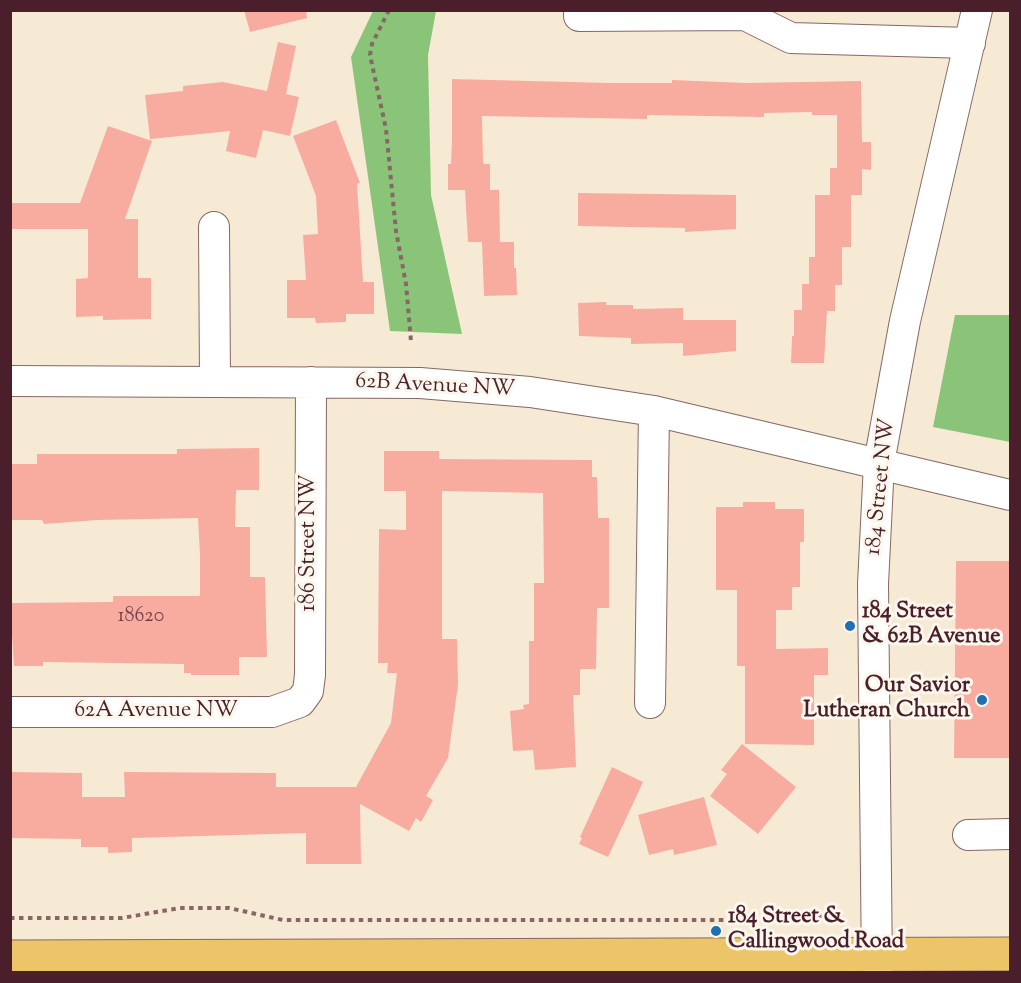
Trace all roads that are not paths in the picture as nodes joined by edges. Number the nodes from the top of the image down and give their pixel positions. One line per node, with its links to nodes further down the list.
1 (579, 10): 3 (street)
2 (977, 10): 3 (street, 184 Street NW)
3 (970, 43): 9 (street, 184 Street NW)
4 (214, 227): 6 (street)
5 (10, 381): 6 (street, 62B Avenue NW)
6 (215, 381): 7 (street, 62B Avenue NW)
7 (311, 382): 8 (street, 62B Avenue NW); 11 (street, 186 Street NW)
8 (654, 411): 9 (street, 62B Avenue NW); 12 (street)
9 (879, 463): 10 (street, 62B Avenue NW); 18 (street, 184 Street NW)
10 (1011, 495)
11 (300, 702): 13 (street, 62A Avenue NW)
12 (650, 703)
13 (10, 712)
14 (1011, 834): 15 (street)
15 (968, 835)
16 (1011, 954): 18 (main road)
17 (10, 957): 18 (main road)
18 (877, 964)

